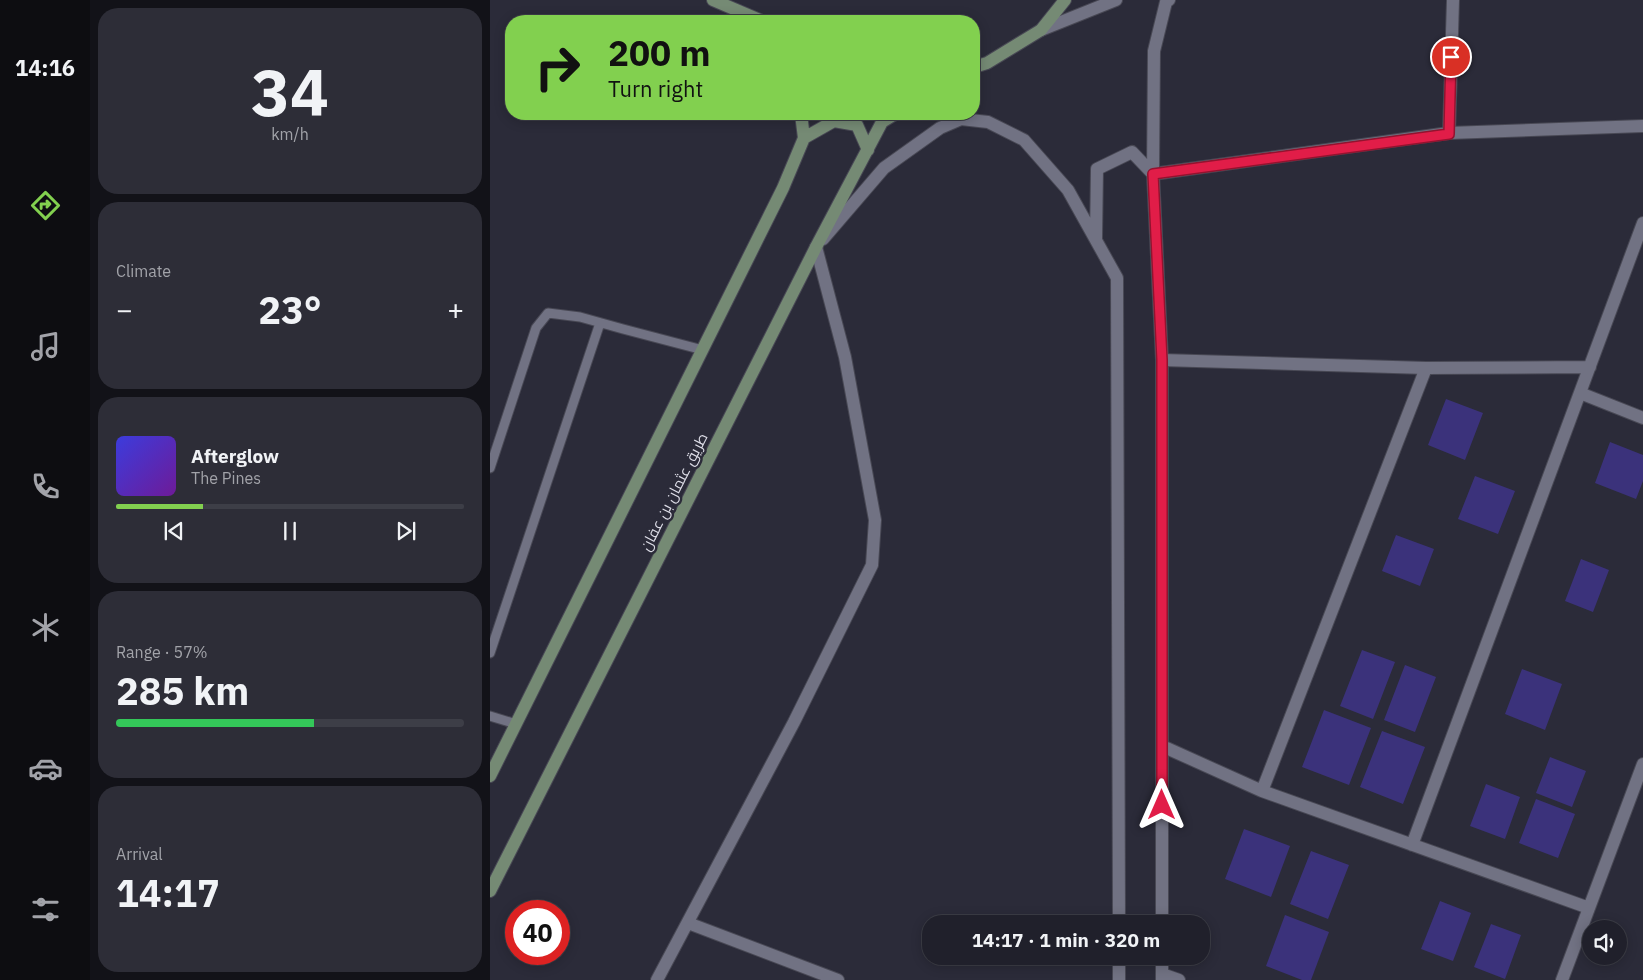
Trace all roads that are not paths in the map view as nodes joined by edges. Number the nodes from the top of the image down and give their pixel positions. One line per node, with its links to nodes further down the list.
1 (713, 0): 6 (main road)
2 (1065, 0): 7 (main road)
3 (1116, 0): 7 (street)
4 (1169, 0): 17 (street)
5 (1453, 0): 14 (street)
6 (744, 15)
7 (1041, 30): 8 (main road)
8 (980, 66)
9 (802, 120): 15 (main road)
10 (885, 120): 16 (main road, طريق عثمان بن عفان)
11 (959, 120): 20 (street)
12 (970, 120): 19 (street)
13 (1643, 126): 14 (street)
14 (1449, 134): 17 (street)
15 (804, 138): 16 (main road); 22 (main road)
16 (868, 150): 20 (main road, طريق عثمان بن عفان)
17 (1153, 174): 19 (street); 23 (street)
18 (1643, 223): 24 (street)
19 (1096, 240): 39 (street)
20 (816, 247): 37 (main road, طريق عثمان بن عفان); 41 (street)
21 (600, 323): 22 (lane); 28 (lane); 29 (lane)
22 (703, 350): 31 (main road)
23 (1162, 360): 25 (street); 32 (street)
24 (1590, 367): 25 (street); 26 (street)
25 (1426, 368): 35 (street)
26 (1580, 393): 27 (street); 36 (street)
27 (1643, 418)
28 (490, 468)
29 (490, 653)
30 (490, 716): 31 (lane)
31 (516, 724): 34 (main road)
32 (1162, 746): 35 (street); 40 (street)
33 (1643, 764): 38 (street)
34 (490, 776)
35 (1262, 791): 36 (street)
36 (1412, 845): 38 (street)
37 (490, 891)
38 (1589, 908): 48 (street)
39 (1119, 915)
40 (1162, 915)
41 (688, 923): 44 (street); 45 (street)
42 (1119, 965): 46 (street)
43 (1162, 977): 47 (street)
44 (657, 980)
45 (838, 980)
46 (1119, 980)
47 (1179, 980)
48 (1562, 980)

